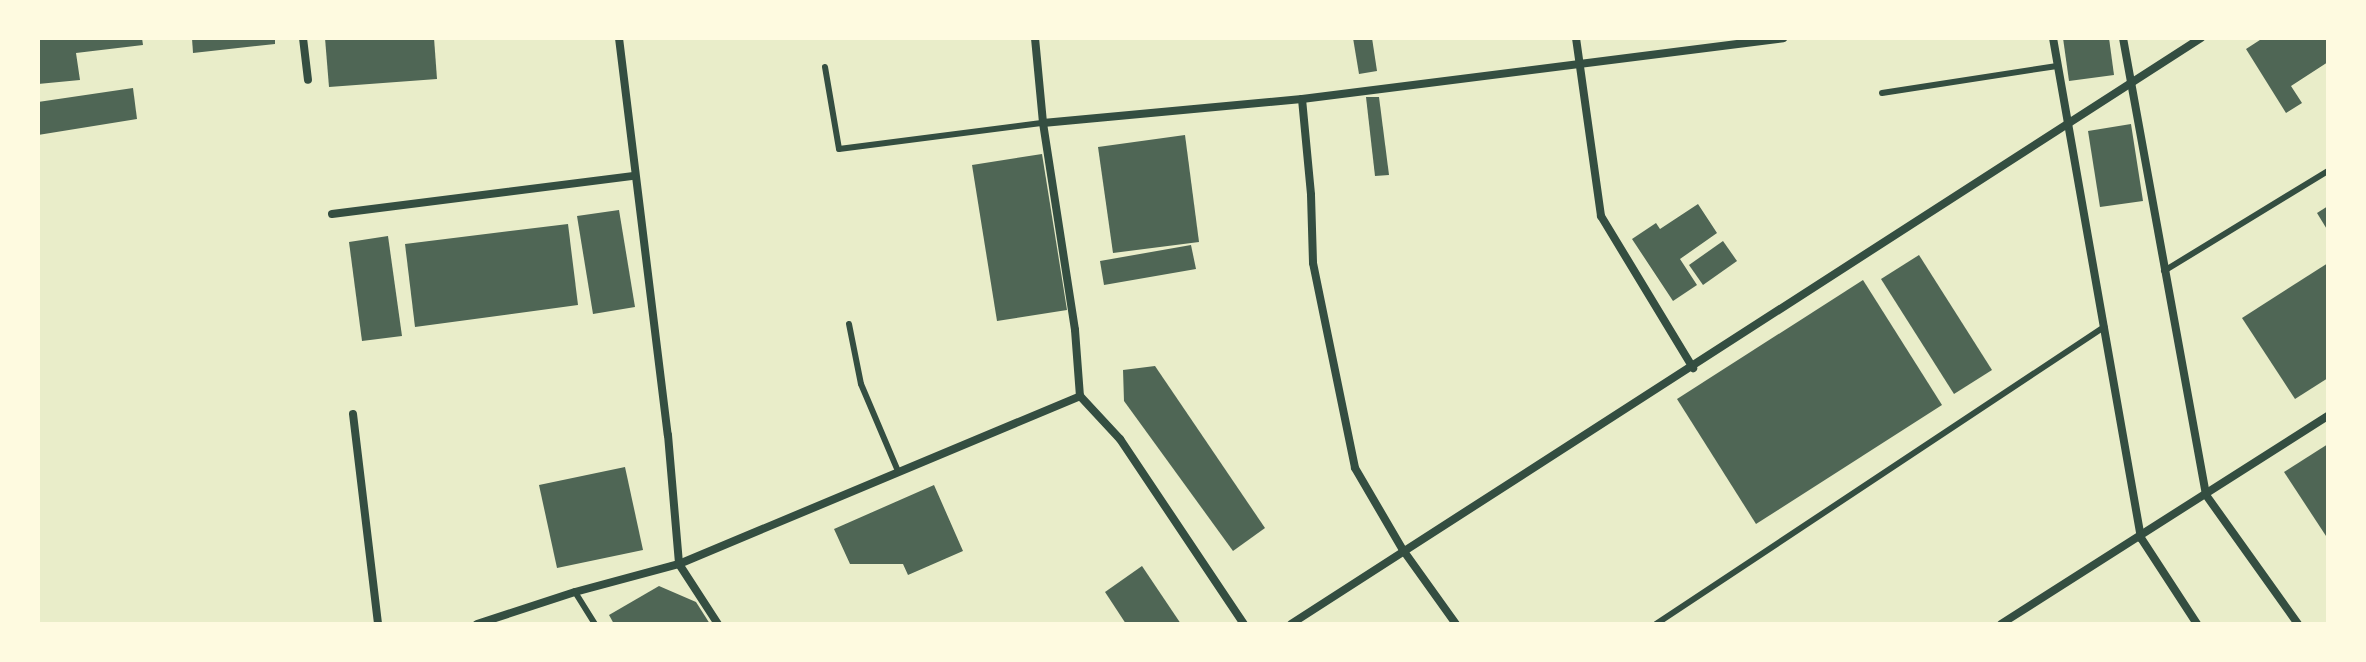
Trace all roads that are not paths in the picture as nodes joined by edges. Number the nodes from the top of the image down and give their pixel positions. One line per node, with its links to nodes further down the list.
1 (303, 38): 12 (street)
2 (619, 38): 19 (street)
3 (1035, 38): 16 (street)
4 (1576, 38): 9 (street)
5 (1783, 38): 9 (street)
6 (2053, 38): 10 (street)
7 (2123, 38): 13 (street)
8 (2201, 38): 13 (street)
9 (1579, 63): 15 (street); 24 (street)
10 (2057, 66): 14 (lane); 17 (street)
11 (825, 67): 16 (lane)
12 (308, 80)
13 (2129, 83): 17 (street); 21 (street)
14 (1882, 93)
15 (1302, 99): 16 (street); 31 (street)
16 (1043, 123): 25 (street)
17 (2066, 125): 23 (street); 24 (street)
18 (2328, 171): 21 (lane)
19 (634, 176): 20 (street); 32 (street)
20 (332, 214)
21 (2164, 271): 29 (street)
22 (849, 324): 28 (lane)
23 (2104, 327): 30 (street); 41 (lane)
24 (1693, 368): 31 (street)
25 (1080, 396): 28 (street); 38 (street)
26 (353, 414): 34 (street)
27 (2328, 416): 29 (street)
28 (898, 471): 32 (street)
29 (2206, 495): 30 (street); 44 (street)
30 (2141, 538): 42 (street); 43 (street)
31 (1403, 550): 39 (street); 40 (street)
32 (679, 564): 33 (street); 37 (street)
33 (575, 592): 35 (street); 36 (lane)
34 (378, 624)
35 (477, 624)
36 (595, 624)
37 (718, 624)
38 (1244, 624)
39 (1291, 624)
40 (1456, 624)
41 (1656, 624)
42 (2001, 624)
43 (2197, 624)
44 (2298, 624)

